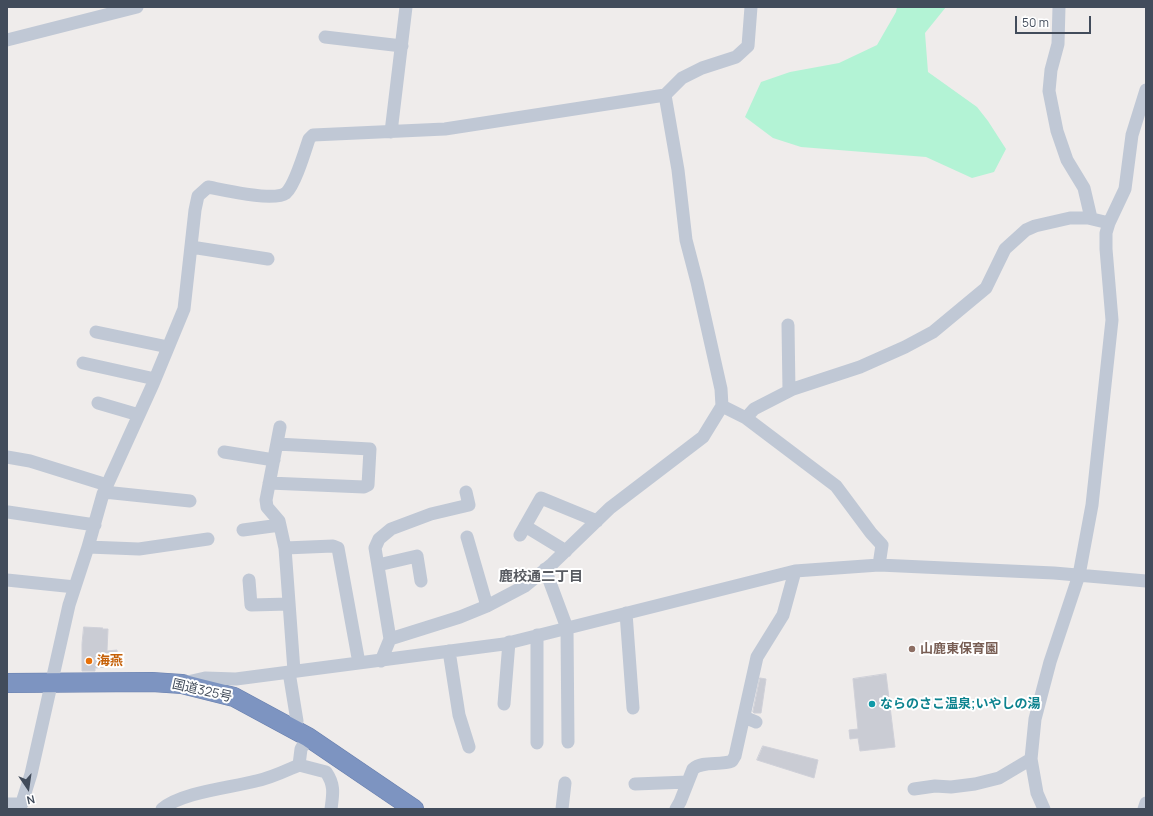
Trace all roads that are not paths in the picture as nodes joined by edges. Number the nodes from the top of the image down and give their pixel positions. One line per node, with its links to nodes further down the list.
1 (136, 7): 6 (street)
2 (406, 7): 7 (street)
3 (750, 7): 9 (street)
4 (1059, 7): 11 (street)
5 (325, 37): 7 (street)
6 (7, 40)
7 (402, 46): 10 (street)
8 (1146, 90): 12 (street)
9 (665, 95): 10 (street); 22 (street)
10 (391, 132): 13 (street)
11 (1091, 218): 12 (street); 20 (street)
12 (1109, 223): 48 (street)
13 (190, 248): 14 (street); 17 (street)
14 (268, 259)
15 (788, 326): 20 (street)
16 (96, 332): 17 (street)
17 (168, 347): 19 (street)
18 (83, 363): 19 (street)
19 (155, 379): 23 (street)
20 (789, 391): 24 (street)
21 (98, 403): 23 (street)
22 (722, 406): 24 (street); 35 (street)
23 (139, 415): 31 (street)
24 (746, 418): 45 (street)
25 (280, 427): 26 (street)
26 (277, 444): 29 (street); 30 (street)
27 (224, 452): 29 (street)
28 (7, 457): 31 (street)
29 (274, 460): 30 (street)
30 (269, 483): 37 (street)
31 (105, 488): 33 (street); 36 (street)
32 (466, 492): 44 (street)
33 (190, 501)
34 (8, 512): 36 (street)
35 (597, 521): 43 (street); 43 (street)
36 (95, 524): 41 (street)
37 (280, 525): 38 (street); 42 (street)
38 (243, 530)
39 (467, 537): 55 (street)
40 (208, 539): 41 (street)
41 (88, 547): 53 (street)
42 (285, 548): 54 (street); 63 (street)
43 (566, 551): 46 (street)
44 (378, 565): 51 (street); 59 (street)
45 (879, 565): 47 (street); 48 (street)
46 (545, 569): 55 (street); 57 (street)
47 (795, 571): 56 (street); 70 (street)
48 (1079, 575): 52 (street); 76 (street)
49 (7, 580): 53 (street)
50 (249, 580): 54 (street)
51 (421, 581)
52 (1146, 581)
53 (76, 587): 66 (street)
54 (289, 604): 64 (street)
55 (487, 606): 59 (street)
56 (626, 613): 57 (street); 69 (street)
57 (567, 628): 58 (street); 73 (street)
58 (537, 635): 60 (street); 74 (street)
59 (390, 639): 62 (street)
60 (509, 642): 61 (street); 68 (street)
61 (449, 651): 62 (street); 75 (street)
62 (381, 661): 63 (street)
63 (359, 663): 64 (street)
64 (292, 672): 67 (street); 72 (street)
65 (7, 683): 66 (highway, 国道325号)
66 (52, 683): 67 (highway, 国道325号); 85 (street)
67 (235, 688): 72 (highway, 国道325号)
68 (504, 704)
69 (633, 708)
70 (744, 717): 71 (street); 78 (street)
71 (756, 722)
72 (300, 733): 77 (street); 88 (highway, 国道325号)
73 (568, 742)
74 (538, 743)
75 (469, 747)
76 (1031, 759): 81 (street); 90 (street)
77 (299, 765): 86 (street); 87 (street)
78 (688, 782): 80 (street); 84 (street)
79 (565, 783): 89 (street)
80 (635, 784)
81 (914, 789)
82 (1146, 803): 91 (street)
83 (7, 804): 85 (street)
84 (678, 805)
85 (21, 806)
86 (162, 809)
87 (331, 809)
88 (414, 809)
89 (562, 809)
90 (1044, 809)
91 (1144, 809)

